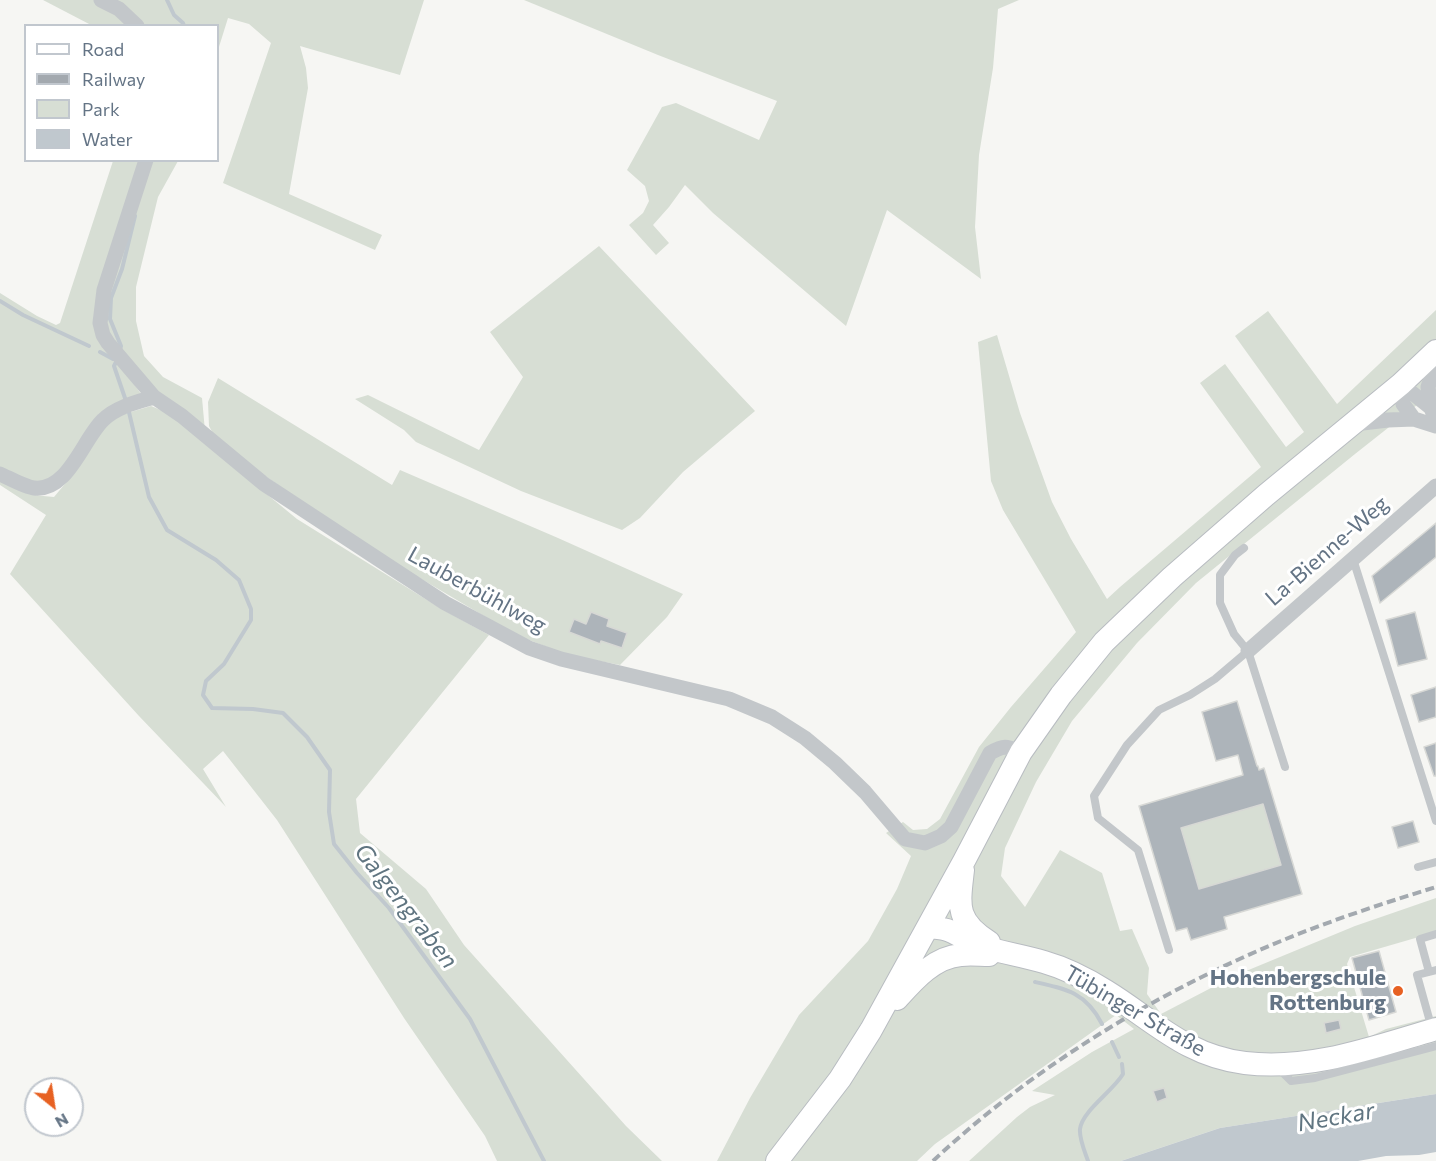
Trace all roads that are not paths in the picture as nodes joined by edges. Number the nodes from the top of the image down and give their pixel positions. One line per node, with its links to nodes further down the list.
1 (101, 0): 2 (street)
2 (135, 24)
3 (145, 162): 7 (street, Lauberbühlweg)
4 (1436, 351): 6 (main road)
5 (1436, 364): 8 (street)
6 (1401, 384): 8 (street); 9 (street); 10 (main road)
7 (153, 397): 12 (street); 17 (street, Lauberbühlweg)
8 (1433, 414)
9 (1413, 418): 10 (street); 11 (street)
10 (1351, 425): 17 (main road)
11 (1436, 426)
12 (0, 474)
13 (1436, 486): 15 (street, La-Bienne-Weg)
14 (1244, 548): 16 (lane)
15 (1353, 559): 16 (street, La-Bienne-Weg); 19 (lane)
16 (1248, 651): 18 (lane); 25 (lane)
17 (1021, 752): 20 (main road)
18 (1285, 767)
19 (1436, 821)
20 (963, 861): 23 (main road); 27 (main road)
21 (1436, 862): 22 (lane)
22 (1418, 867)
23 (927, 928): 26 (main road, Tübinger Straße); 27 (main road, Tübinger Straße); 29 (main road)
24 (1436, 934): 28 (lane)
25 (1169, 950)
26 (961, 955): 27 (main road, Tübinger Straße); 29 (main road, Tübinger Straße)
27 (1011, 955): 30 (main road, Tübinger Straße)
28 (1432, 971): 30 (lane)
29 (871, 1030): 31 (main road)
30 (1435, 1035)
31 (777, 1161)

